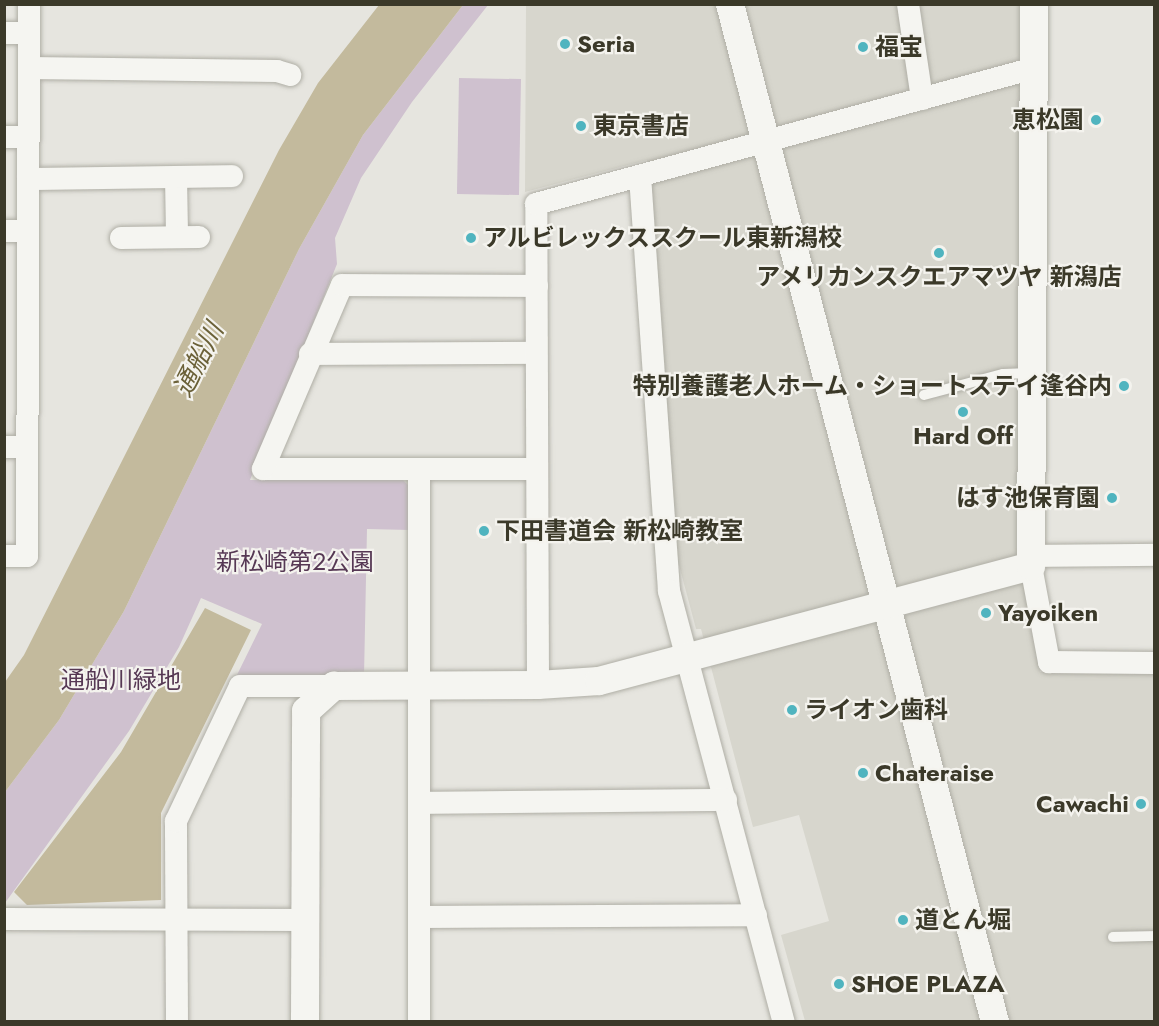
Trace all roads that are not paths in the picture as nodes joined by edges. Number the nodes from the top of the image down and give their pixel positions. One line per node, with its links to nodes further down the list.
1 (29, 4): 6 (street)
2 (730, 4): 13 (street)
3 (908, 4): 10 (street)
4 (1034, 4): 8 (street)
5 (4, 33): 6 (street)
6 (29, 33): 7 (street)
7 (28, 68): 9 (street); 11 (street)
8 (1034, 68): 10 (street); 25 (street)
9 (290, 75)
10 (922, 99): 13 (street)
11 (28, 136): 12 (street); 17 (street)
12 (4, 137)
13 (766, 141): 15 (street); 34 (street)
14 (232, 176): 16 (street)
15 (640, 176): 21 (street); 35 (street)
16 (176, 177): 17 (street); 20 (street)
17 (28, 179): 19 (street)
18 (4, 231): 19 (street)
19 (28, 231): 22 (street)
20 (121, 238)
21 (537, 286): 23 (street); 24 (street)
22 (15, 344): 28 (street)
23 (536, 353): 24 (street); 30 (street)
24 (310, 354): 29 (street)
25 (1034, 373): 26 (lane); 33 (street)
26 (924, 395)
27 (4, 447): 28 (street)
28 (27, 447): 32 (street)
29 (419, 469): 30 (street); 37 (street)
30 (536, 469): 38 (street)
31 (1155, 555): 33 (street)
32 (4, 556)
33 (1032, 561): 34 (street); 36 (street)
34 (887, 604): 35 (street); 53 (street)
35 (687, 658): 38 (street); 40 (street)
36 (1155, 663)
37 (419, 684): 38 (street); 39 (street); 41 (street)
38 (538, 685)
39 (334, 686): 45 (street); 46 (street)
40 (726, 800): 41 (street); 42 (street)
41 (421, 803): 43 (street)
42 (756, 915): 43 (street); 52 (street)
43 (421, 917): 51 (street)
44 (4, 919): 45 (street)
45 (176, 919): 46 (street); 49 (street)
46 (305, 920): 50 (street)
47 (1155, 936): 48 (lane)
48 (1113, 937)
49 (177, 1022)
50 (305, 1022)
51 (419, 1022)
52 (784, 1022)
53 (995, 1022)

